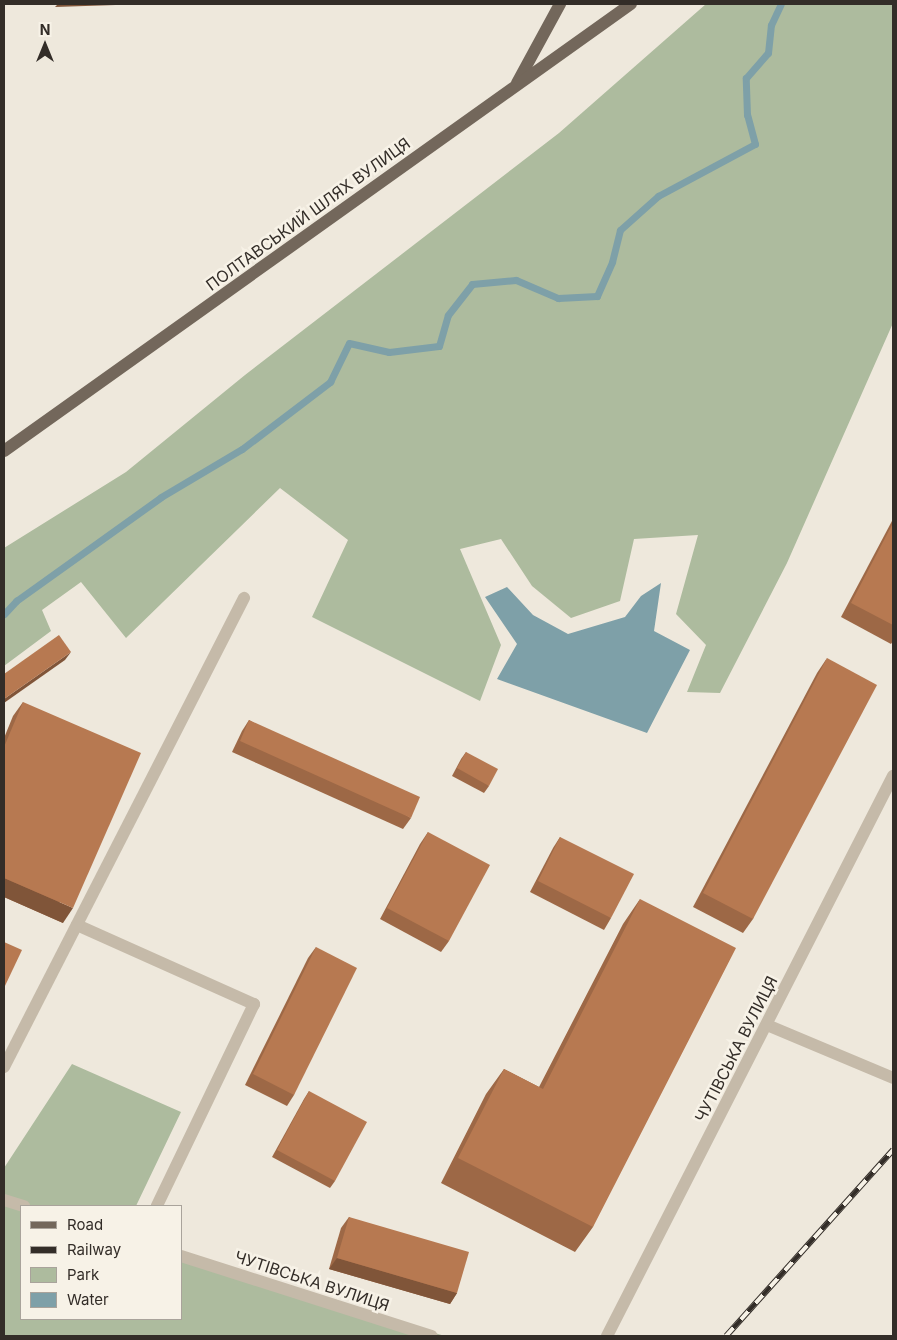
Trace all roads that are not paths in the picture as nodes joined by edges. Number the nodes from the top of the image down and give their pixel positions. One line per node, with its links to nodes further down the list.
1 (560, 4): 3 (main road)
2 (631, 4): 3 (main road, ПОЛТАВСЬКИЙ ШЛЯХ ВУЛИЦЯ)
3 (516, 86): 4 (main road, ПОЛТАВСЬКИЙ ШЛЯХ ВУЛИЦЯ)
4 (4, 451)
5 (244, 598): 7 (street)
6 (893, 776): 8 (street, ЧУТІВСЬКА ВУЛИЦЯ)
7 (77, 925): 9 (street); 13 (street)
8 (766, 1025): 10 (street); 16 (street, ЧУТІВСЬКА ВУЛИЦЯ)
9 (4, 1068)
10 (893, 1078)
11 (4, 1200): 12 (street)
12 (21, 1205)
13 (157, 1205)
14 (182, 1256): 15 (street, ЧУТІВСЬКА ВУЛИЦЯ)
15 (432, 1336)
16 (607, 1336)

